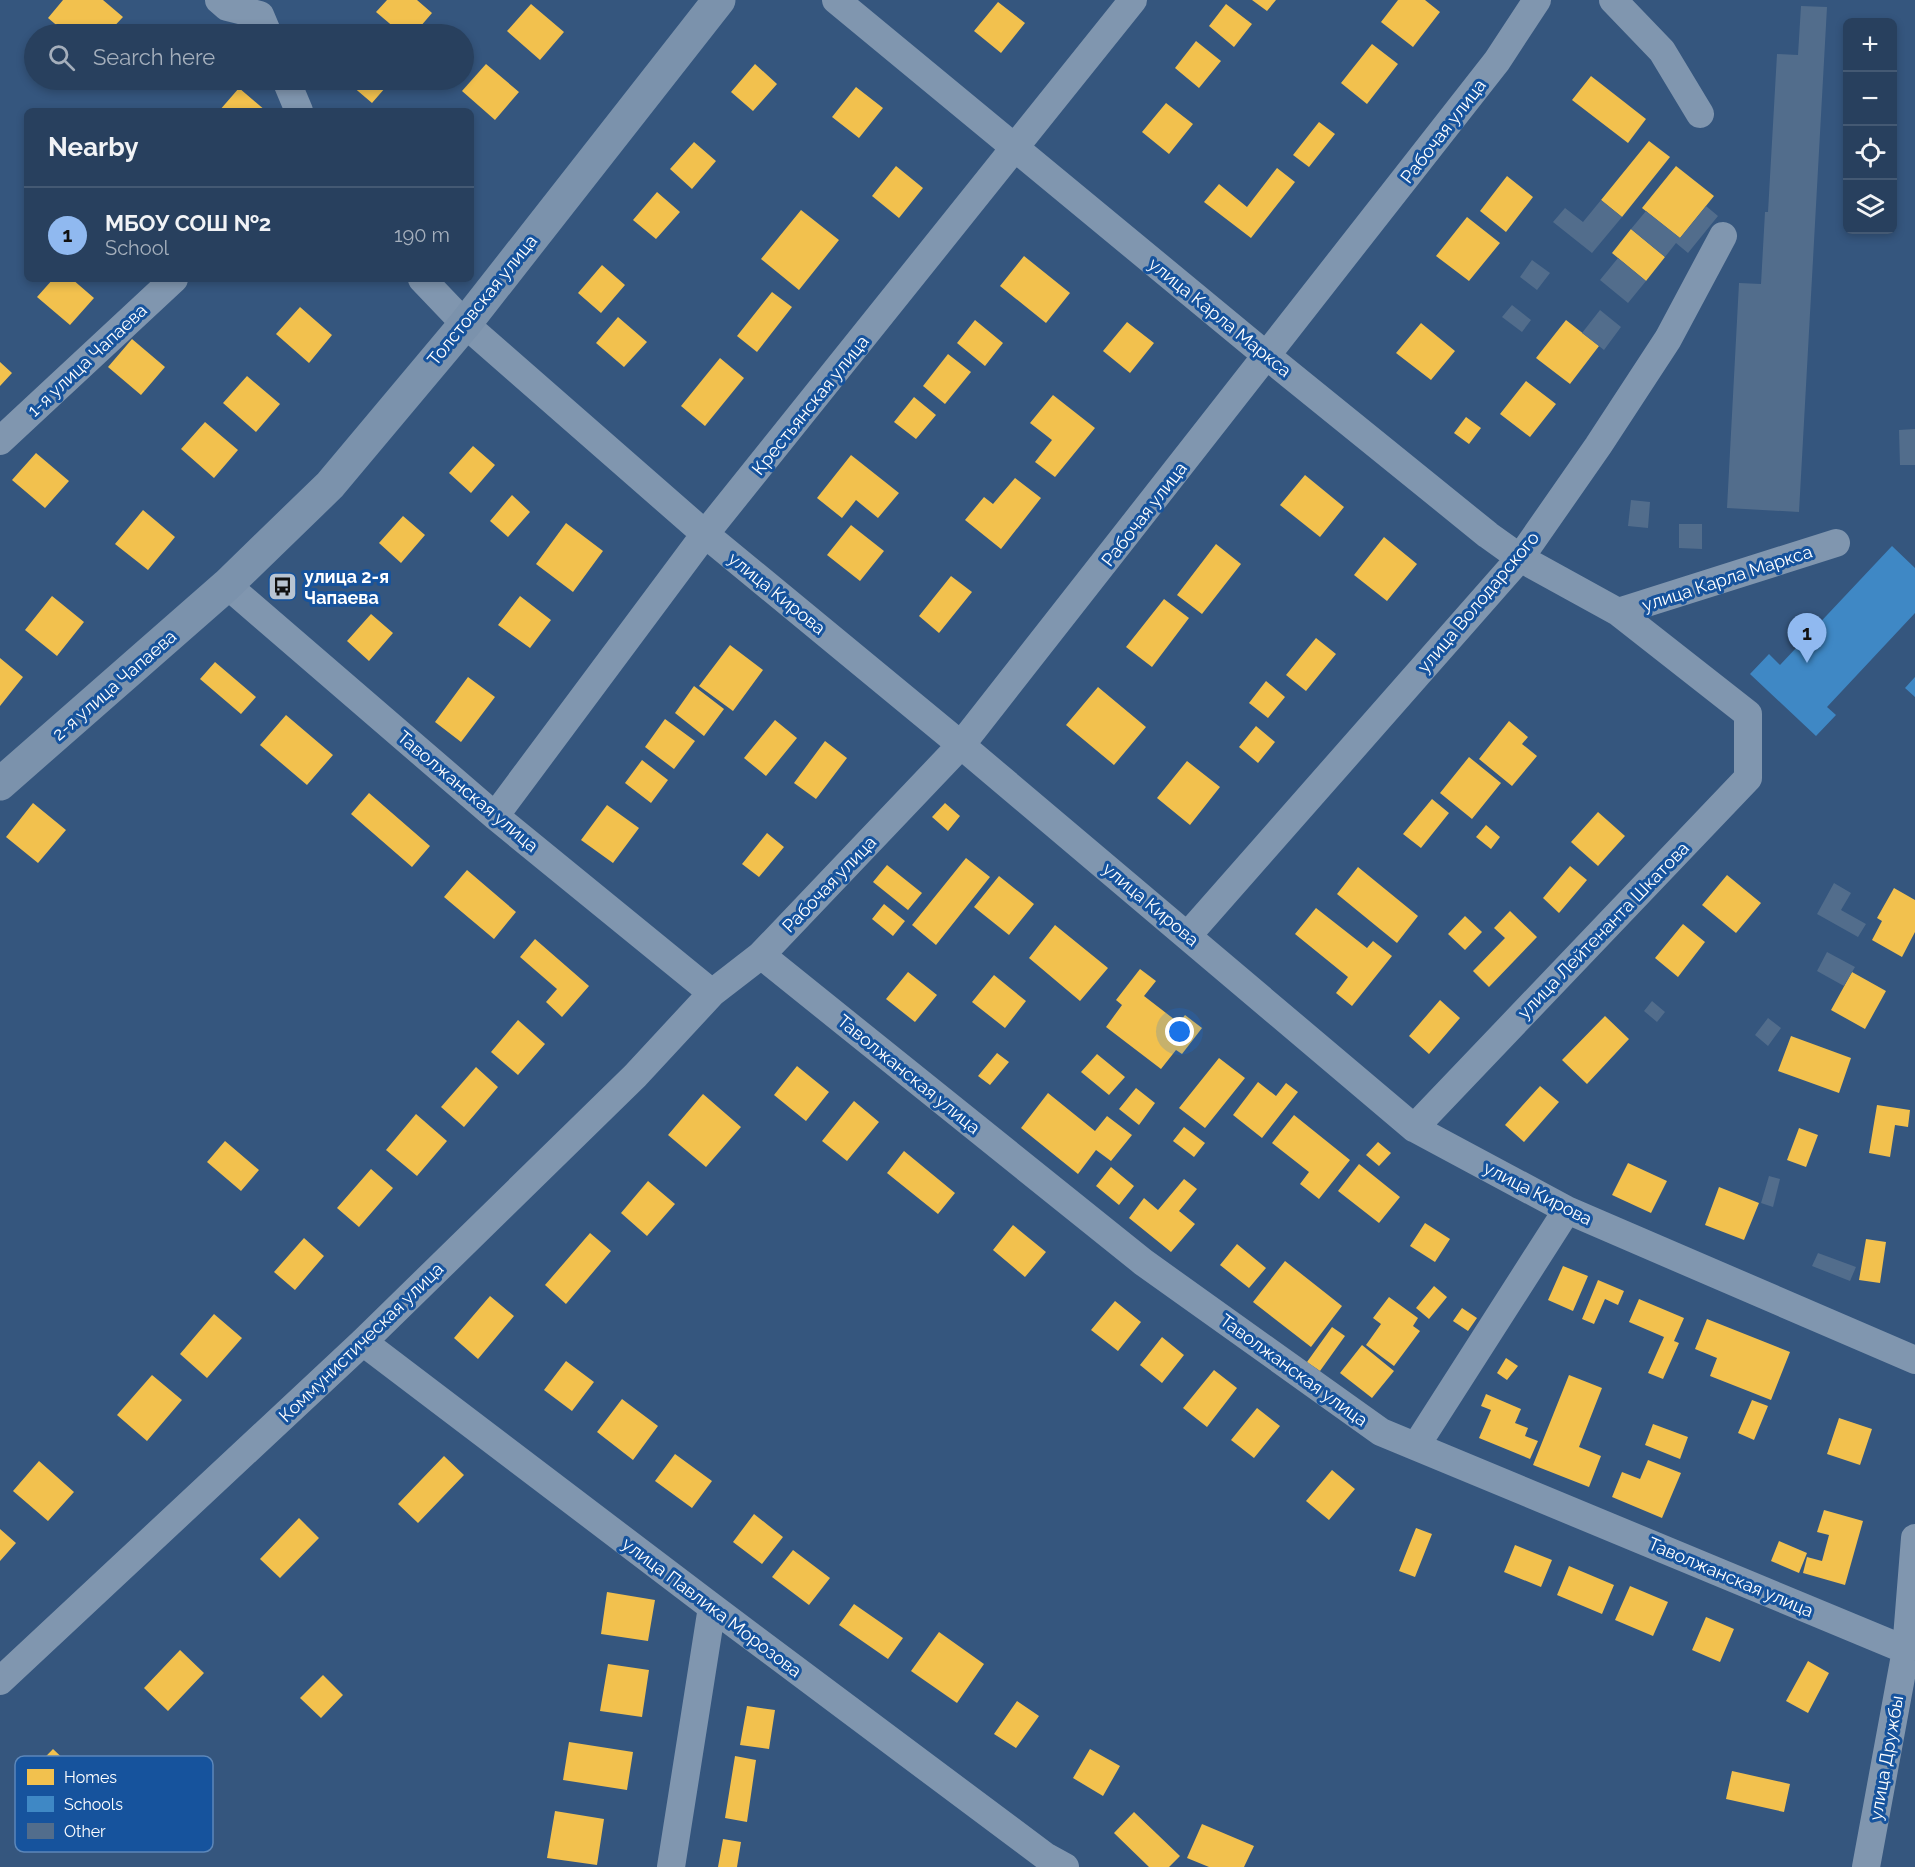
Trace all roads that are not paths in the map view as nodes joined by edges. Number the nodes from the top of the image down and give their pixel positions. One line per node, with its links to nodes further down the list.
1 (219, 0): 7 (street)
2 (719, 0): 15 (main road, Толстовская улица)
3 (836, 0): 11 (street, улица Карла Маркса)
4 (1133, 0): 11 (street, Крестьянская улица)
5 (1536, 0): 16 (street, Рабочая улица)
6 (1613, 0): 10 (street)
7 (267, 17)
8 (290, 90): 9 (street)
9 (298, 108)
10 (1700, 114)
11 (1015, 149): 16 (street, улица Карла Маркса); 18 (street, Крестьянская улица)
12 (1723, 236): 20 (street, улица Володарского)
13 (171, 282): 17 (street, 1-я улица Чапаева)
14 (425, 282): 15 (street, улица Кирова)
15 (465, 324): 18 (street, улица Кирова); 21 (main road, Толстовская улица)
16 (1267, 356): 20 (street, улица Карла Маркса); 24 (street, Рабочая улица)
17 (0, 441)
18 (705, 534): 24 (street, улица Кирова); 26 (street, Крестьянская улица)
19 (1836, 543): 22 (street, улица Карла Маркса)
20 (1520, 558): 22 (street, улица Карла Маркса); 27 (street, улица Володарского)
21 (227, 585): 25 (main road, 2-я улица Чапаева); 26 (street, Таволжанская улица)
22 (1618, 612): 23 (street, улица Карла Маркса)
23 (1749, 714): 30 (street, улица Лейтенанта Шкатова)
24 (961, 745): 27 (street, улица Кирова); 28 (street, Рабочая улица)
25 (0, 784)
26 (495, 816): 29 (street, Таволжанская улица)
27 (1188, 935): 30 (street, улица Кирова)
28 (761, 955): 29 (street, Рабочая улица); 34 (street, Таволжанская улица)
29 (712, 993): 32 (street, Коммунистическая улица)
30 (1414, 1128): 31 (street, улица Кирова)
31 (1567, 1210): 33 (street, улица Кирова); 34 (street)
32 (363, 1342): 36 (street, улица Павлика Морозова); 38 (street, Коммунистическая улица)
33 (1915, 1360)
34 (1416, 1446): 37 (street, Таволжанская улица)
35 (1915, 1538): 37 (street, улица Дружбы)
36 (711, 1607): 39 (street); 40 (street, улица Павлика Морозова)
37 (1906, 1650): 41 (street, улица Дружбы)
38 (0, 1681)
39 (671, 1867)
40 (1065, 1867)
41 (1866, 1867)

